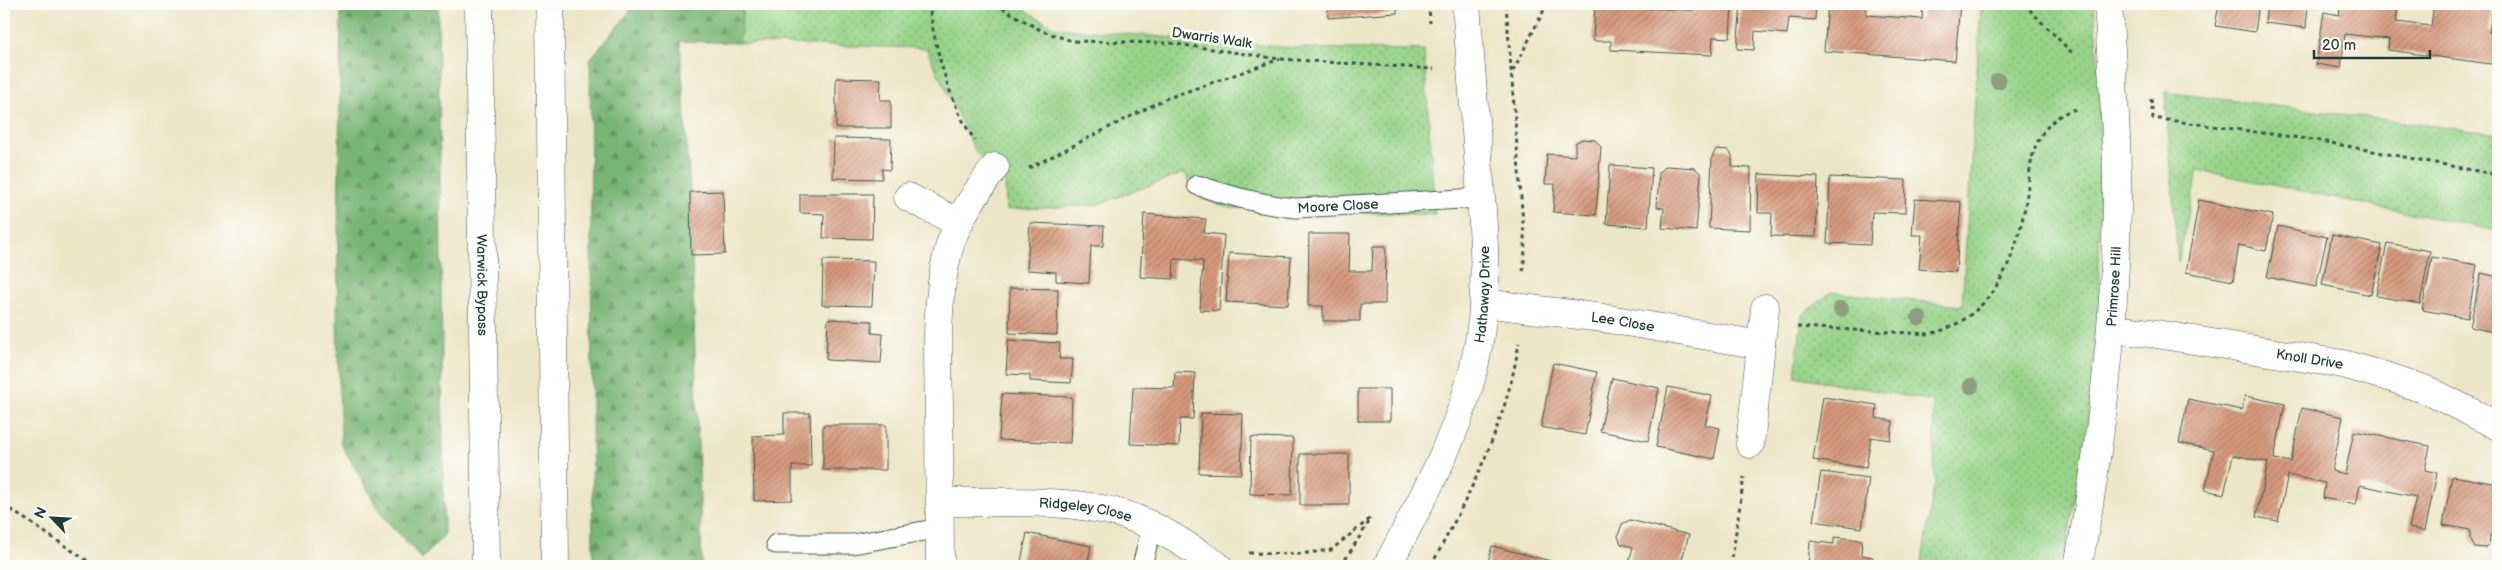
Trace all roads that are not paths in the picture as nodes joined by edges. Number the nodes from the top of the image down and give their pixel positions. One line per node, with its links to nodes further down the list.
1 (478, 4): 19 (main road, Warwick Bypass)
2 (550, 4): 20 (main road)
3 (1466, 4): 8 (main road, Hathaway Drive)
4 (2108, 4): 12 (main road, Primrose Hill)
5 (996, 167): 9 (main road)
6 (1197, 185): 8 (lane, Moore Close)
7 (908, 197): 9 (main road)
8 (1481, 198): 10 (main road, Hathaway Drive)
9 (959, 223): 16 (main road)
10 (1484, 303): 13 (main road, Lee Close); 24 (main road, Hathaway Drive)
11 (1765, 308): 13 (main road)
12 (2112, 329): 14 (main road, Knoll Drive); 25 (main road, Primrose Hill)
13 (1761, 345): 15 (main road)
14 (2498, 426)
15 (1750, 444)
16 (940, 515): 17 (main road, Ridgeley Close); 18 (lane); 21 (main road)
17 (1152, 526): 22 (lane); 23 (main road, Ridgeley Close)
18 (776, 544)
19 (486, 566)
20 (555, 566)
21 (940, 566)
22 (1142, 566)
23 (1218, 566)
24 (1386, 566)
25 (2078, 566)

